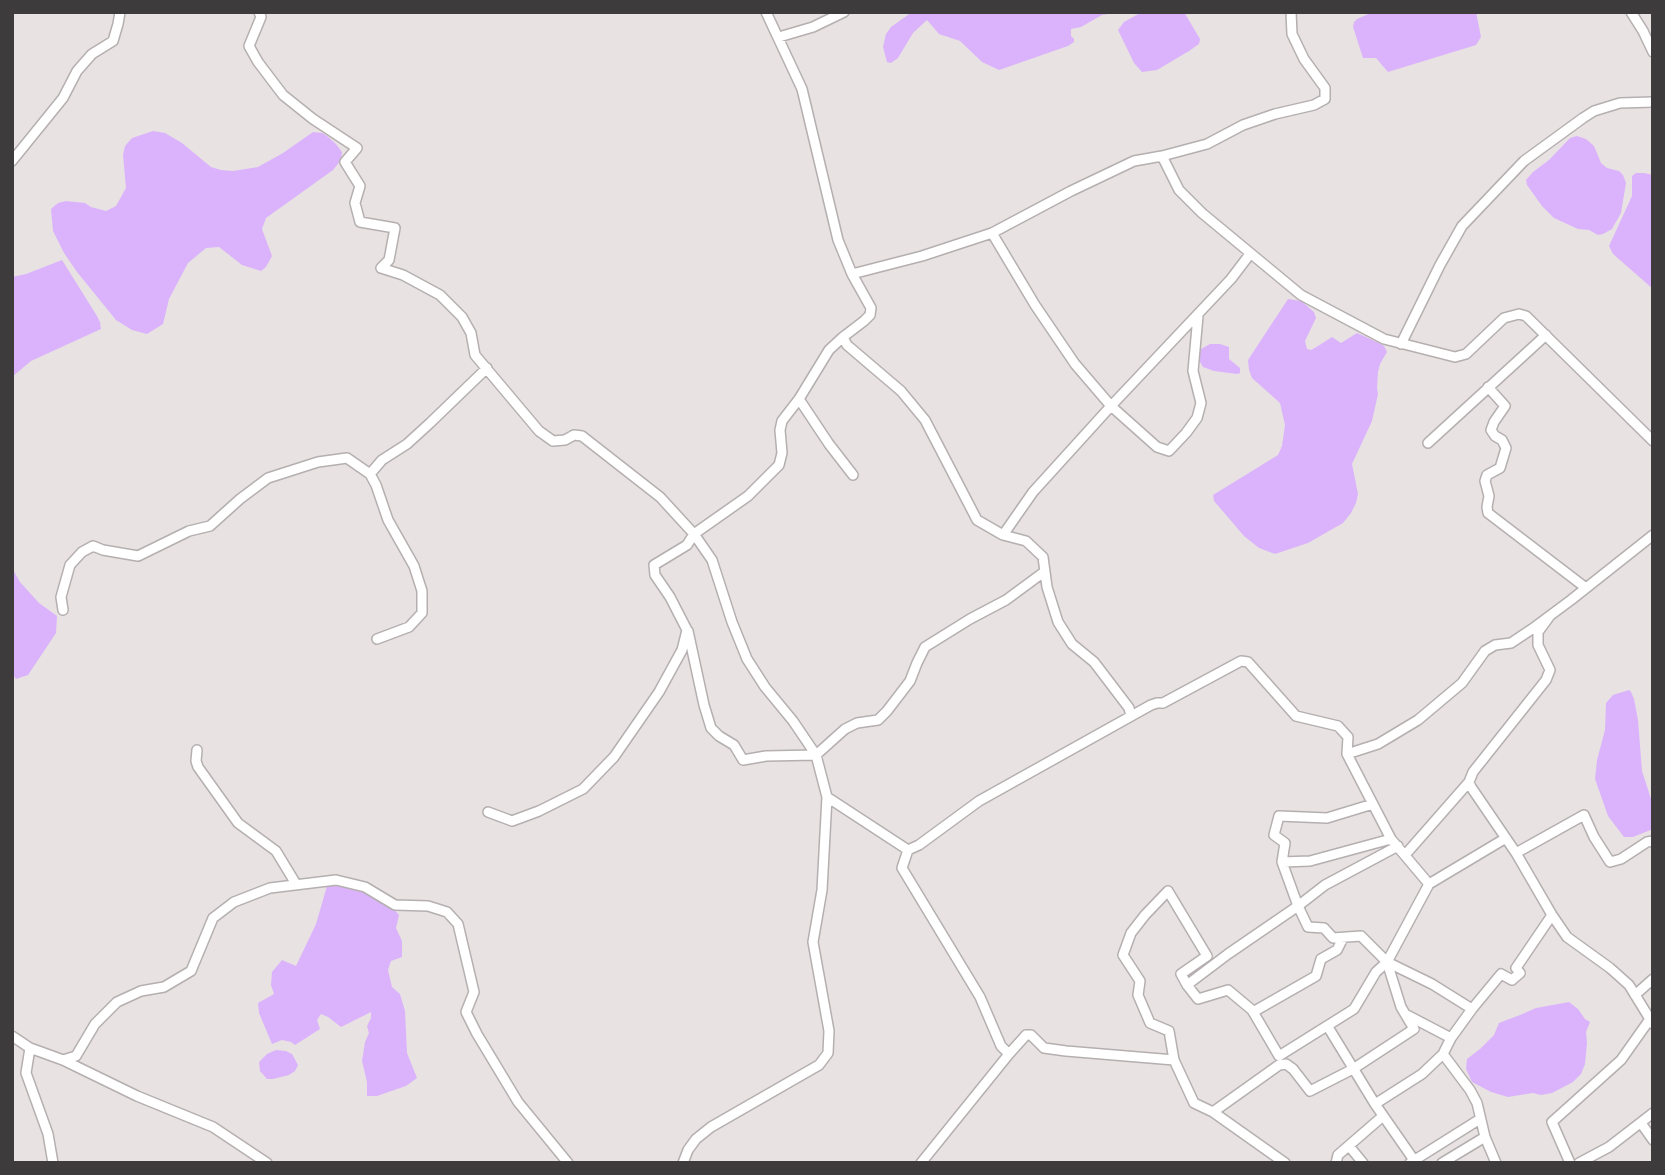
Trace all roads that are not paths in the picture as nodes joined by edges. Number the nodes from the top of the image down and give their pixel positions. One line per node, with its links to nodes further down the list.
1 (120, 12): 11 (street)
2 (259, 12): 19 (street)
3 (766, 12): 7 (street)
4 (844, 12): 7 (street)
5 (1291, 12): 10 (street)
6 (1631, 12): 8 (street)
7 (779, 37): 14 (street)
8 (1653, 52)
9 (1653, 102): 18 (street)
10 (1162, 156): 12 (street); 13 (street)
11 (12, 161)
12 (992, 233): 14 (street); 22 (street)
13 (1250, 254): 15 (street); 18 (street)
14 (852, 274): 17 (street)
15 (1198, 315): 22 (street); 22 (street)
16 (1546, 335): 18 (street); 20 (street); 23 (street)
17 (843, 337): 21 (street); 29 (street)
18 (1401, 344)
19 (487, 368): 25 (street); 27 (street)
20 (1488, 387): 24 (street); 31 (street)
21 (799, 399): 26 (street); 27 (street)
22 (1111, 406): 29 (street)
23 (1653, 441)
24 (1428, 443)
25 (370, 474): 32 (street); 35 (street)
26 (853, 475)
27 (694, 534): 34 (street); 39 (street)
28 (1653, 534): 31 (street)
29 (1003, 536): 30 (street)
30 (1044, 572): 36 (street); 39 (street)
31 (1586, 588): 33 (street)
32 (63, 610)
33 (1549, 617): 38 (street); 40 (street)
34 (687, 630): 39 (street); 43 (street)
35 (377, 639)
36 (1131, 716): 38 (street); 48 (street)
37 (197, 750): 52 (street)
38 (1348, 754): 42 (street)
39 (816, 755): 41 (street)
40 (1469, 782): 44 (street); 50 (street)
41 (827, 797): 48 (street); 88 (street)
42 (1373, 804): 45 (street); 51 (street)
43 (488, 812)
44 (1506, 838): 49 (street); 53 (street)
45 (1391, 839): 47 (street); 51 (street)
46 (1653, 841): 49 (street)
47 (1398, 846): 50 (street); 54 (street)
48 (908, 850): 69 (street)
49 (1516, 853): 55 (street)
50 (1405, 855): 53 (street)
51 (1282, 862): 54 (street)
52 (296, 884): 71 (street); 87 (street)
53 (1429, 884): 57 (street)
54 (1298, 906): 56 (street); 59 (street)
55 (1552, 915): 60 (street); 61 (street)
56 (1343, 938): 57 (street); 62 (street)
57 (1387, 962): 61 (street); 63 (street); 65 (street)
58 (1653, 979): 60 (street)
59 (1187, 985): 62 (street); 72 (street)
60 (1635, 995): 64 (street)
61 (1472, 1009): 67 (street)
62 (1253, 1012): 73 (street)
63 (1407, 1015): 67 (street); 74 (street)
64 (1651, 1021): 95 (street)
65 (1328, 1027): 73 (street); 74 (street)
66 (12, 1036): 68 (street)
67 (1451, 1038): 70 (street)
68 (30, 1048): 71 (street); 85 (street)
69 (1009, 1054): 72 (street); 89 (street)
70 (1443, 1054): 75 (street); 79 (street)
71 (63, 1060): 86 (street)
72 (1174, 1060): 76 (street)
73 (1279, 1061): 74 (street); 76 (street)
74 (1353, 1069): 75 (street)
75 (1375, 1104): 78 (street)
76 (1213, 1112): 90 (street)
77 (1653, 1113): 80 (street)
78 (1382, 1116): 83 (street); 84 (street)
79 (1480, 1119): 81 (street); 84 (street)
80 (1641, 1123): 82 (street); 96 (street)
81 (1485, 1137): 93 (street); 94 (street)
82 (1653, 1140)
83 (1349, 1146): 91 (street); 92 (street)
84 (1413, 1162)
85 (53, 1163)
86 (267, 1163)
87 (568, 1163)
88 (683, 1163)
89 (920, 1163)
90 (1285, 1163)
91 (1336, 1163)
92 (1363, 1163)
93 (1442, 1163)
94 (1496, 1163)
95 (1570, 1163)
96 (1579, 1163)

